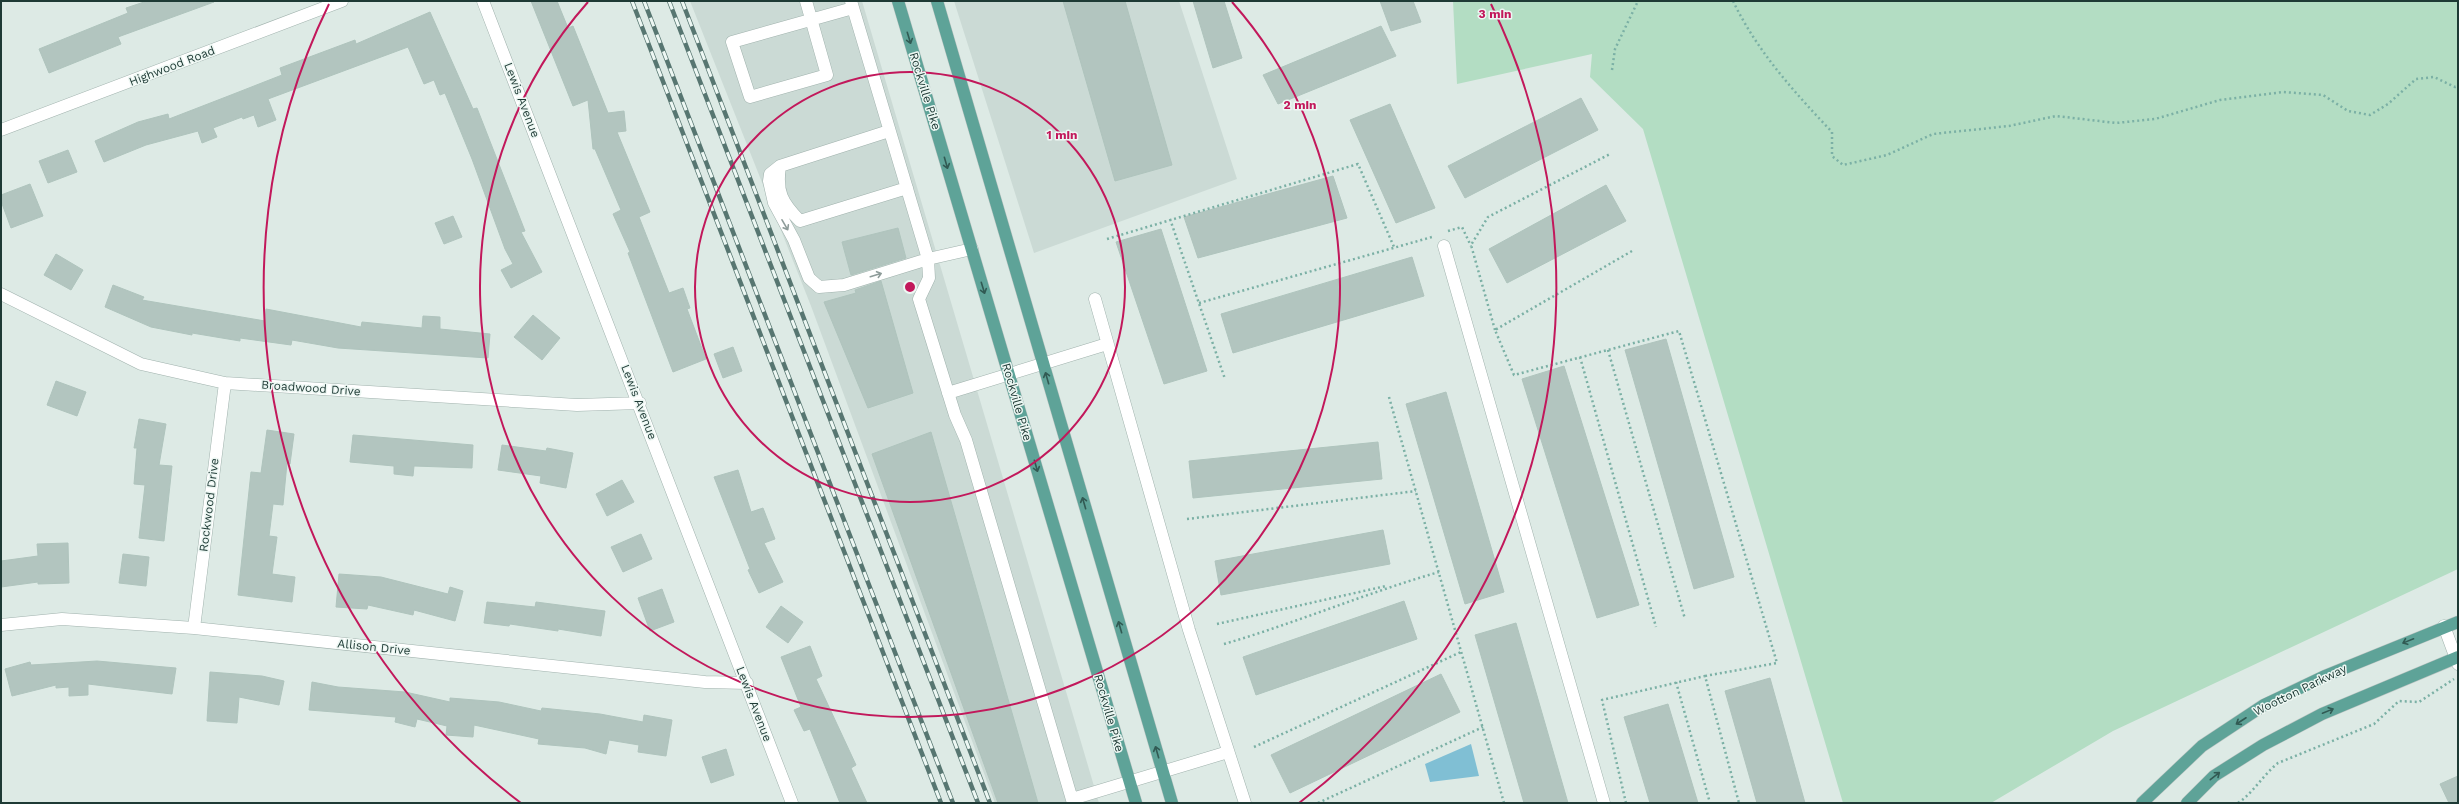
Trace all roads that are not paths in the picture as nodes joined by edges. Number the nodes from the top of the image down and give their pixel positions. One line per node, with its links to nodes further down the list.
1 (342, 1): 8 (street, Highwood Road)
2 (483, 1): 22 (street, Lewis Avenue)
3 (806, 1): 7 (street)
4 (898, 1): 13 (main road, Rockville Pike, one-way to 13)
5 (937, 1): 18 (main road)
6 (852, 4): 7 (street); 9 (street)
7 (811, 20): 7 (street)
8 (1, 130)
9 (890, 130): 10 (street); 11 (street)
10 (780, 166): 11 (street); 14 (street, one-way to 14)
11 (907, 188): 14 (street)
12 (1444, 246): 37 (street)
13 (972, 249): 14 (street); 19 (main road, Rockville Pike, one-way to 19)
14 (928, 259): 21 (street)
15 (2, 292): 20 (street, Broadwood Drive)
16 (1095, 300): 17 (street)
17 (1107, 344): 18 (street); 29 (street)
18 (1043, 362): 19 (street); 30 (main road, one-way to 18)
19 (1009, 373): 21 (street); 31 (main road, Rockville Pike, one-way to 31)
20 (225, 383): 22 (street, Broadwood Drive); 26 (street, Rockwood Drive)
21 (948, 393): 32 (street)
22 (640, 403): 28 (street, Lewis Avenue)
23 (2458, 622): 25 (main road, Wootton Parkway)
24 (1, 625): 26 (street, Allison Drive)
25 (2444, 626): 27 (street); 38 (main road, Wootton Parkway, one-way to 38)
26 (194, 628): 28 (street, Allison Drive)
27 (2458, 659): 39 (main road, one-way to 27)
28 (747, 683): 33 (street, Lewis Avenue)
29 (1228, 752): 30 (street); 36 (street)
30 (1163, 773): 31 (street); 35 (main road)
31 (1129, 782): 32 (street); 34 (main road, Rockville Pike)
32 (1072, 801)
33 (792, 803)
34 (1136, 803)
35 (1172, 803)
36 (1245, 803)
37 (1604, 803)
38 (2142, 803)
39 (2187, 803)

